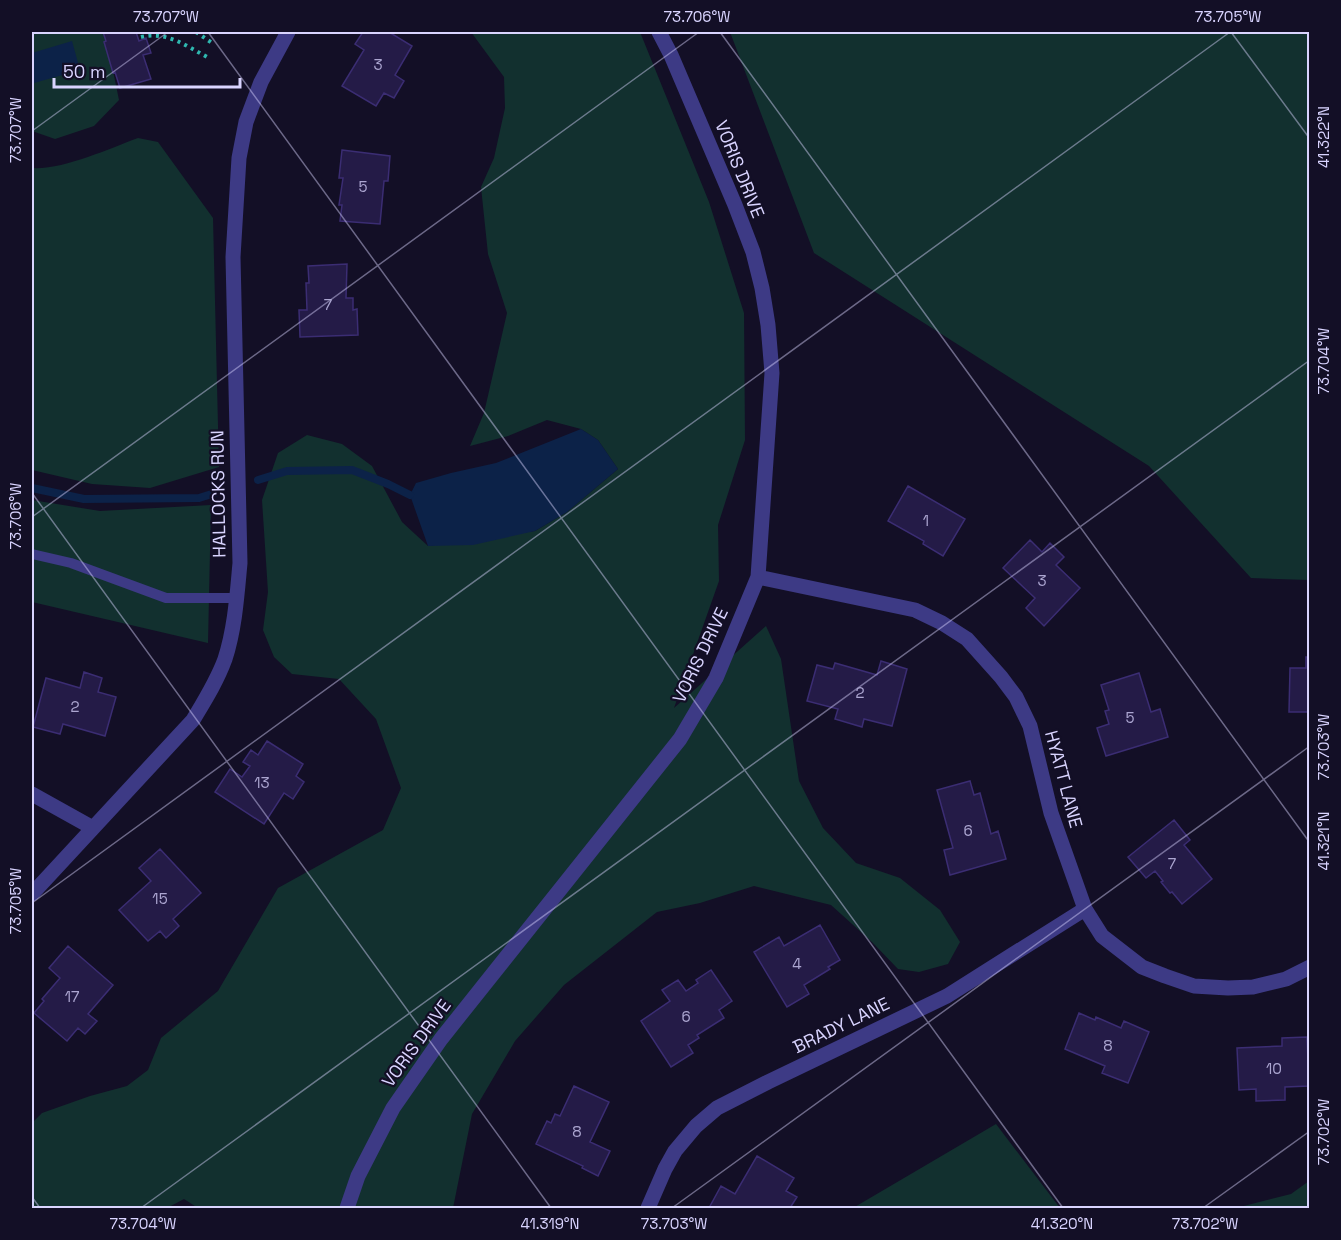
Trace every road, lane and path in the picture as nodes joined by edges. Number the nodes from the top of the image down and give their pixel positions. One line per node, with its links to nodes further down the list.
1 (196, 32): 6 (path)
2 (288, 32): 10 (street, HALLOCKS RUN)
3 (659, 32): 9 (street, VORIS DRIVE)
4 (155, 33): 5 (path); 7 (path)
5 (141, 37)
6 (212, 43)
7 (207, 57)
8 (32, 554): 10 (lane)
9 (758, 578): 14 (street, HYATT LANE); 16 (street, VORIS DRIVE)
10 (237, 598): 12 (street, HALLOCKS RUN)
11 (32, 794): 12 (street)
12 (93, 828): 13 (street, HALLOCKS RUN)
13 (32, 894)
14 (1085, 909): 15 (street, HYATT LANE); 17 (street, BRADY LANE)
15 (1310, 968)
16 (347, 1209)
17 (648, 1209)

